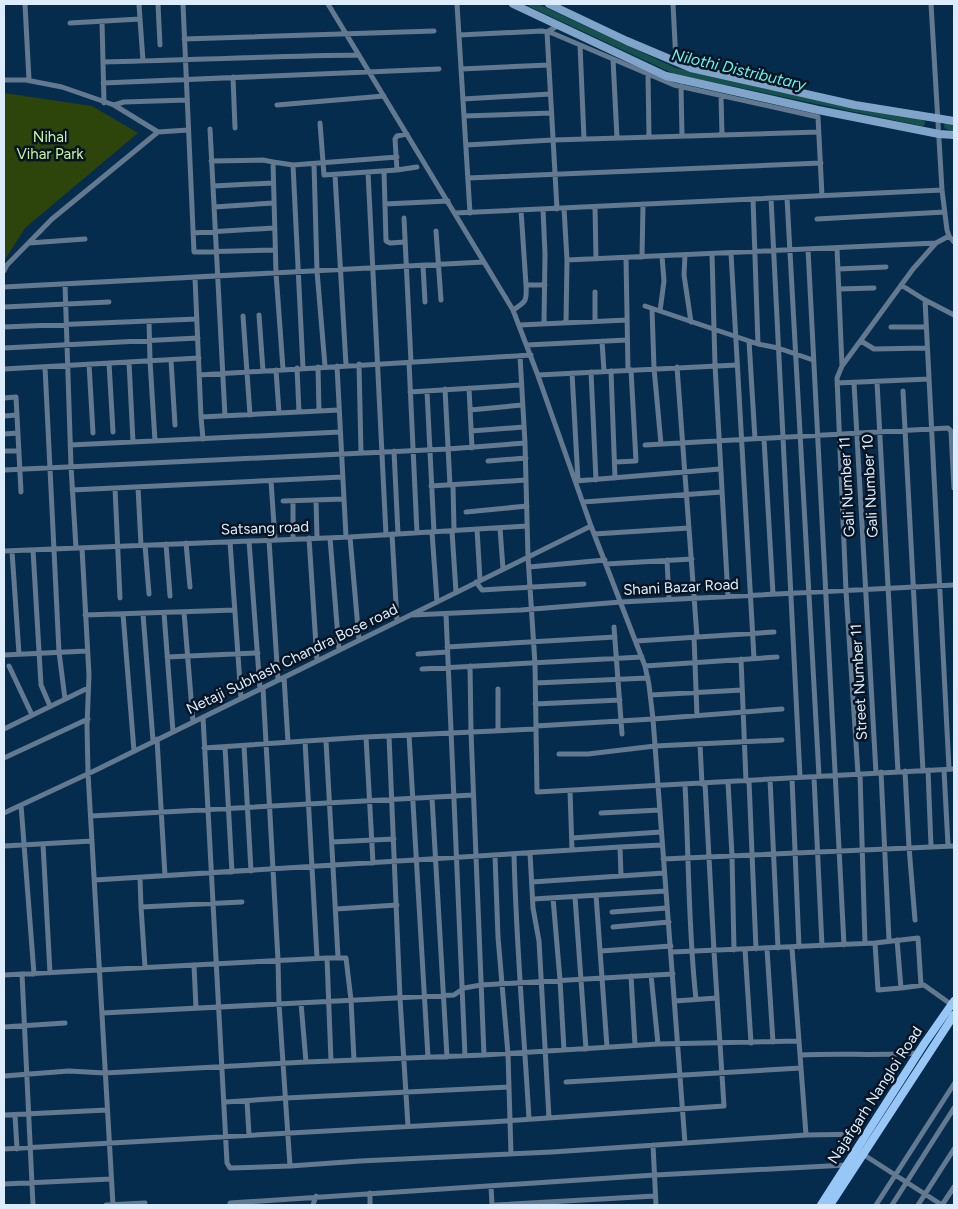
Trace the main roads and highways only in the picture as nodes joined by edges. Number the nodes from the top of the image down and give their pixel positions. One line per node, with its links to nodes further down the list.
1 (953, 1003): 3 (main road, Najafgarh Nangloi Road)
2 (954, 1015): 3 (main road)
3 (871, 1135): 4 (main road)
4 (860, 1152): 5 (main road, Najafgarh Nangloi Road); 6 (main road)
5 (821, 1205)
6 (830, 1205)

